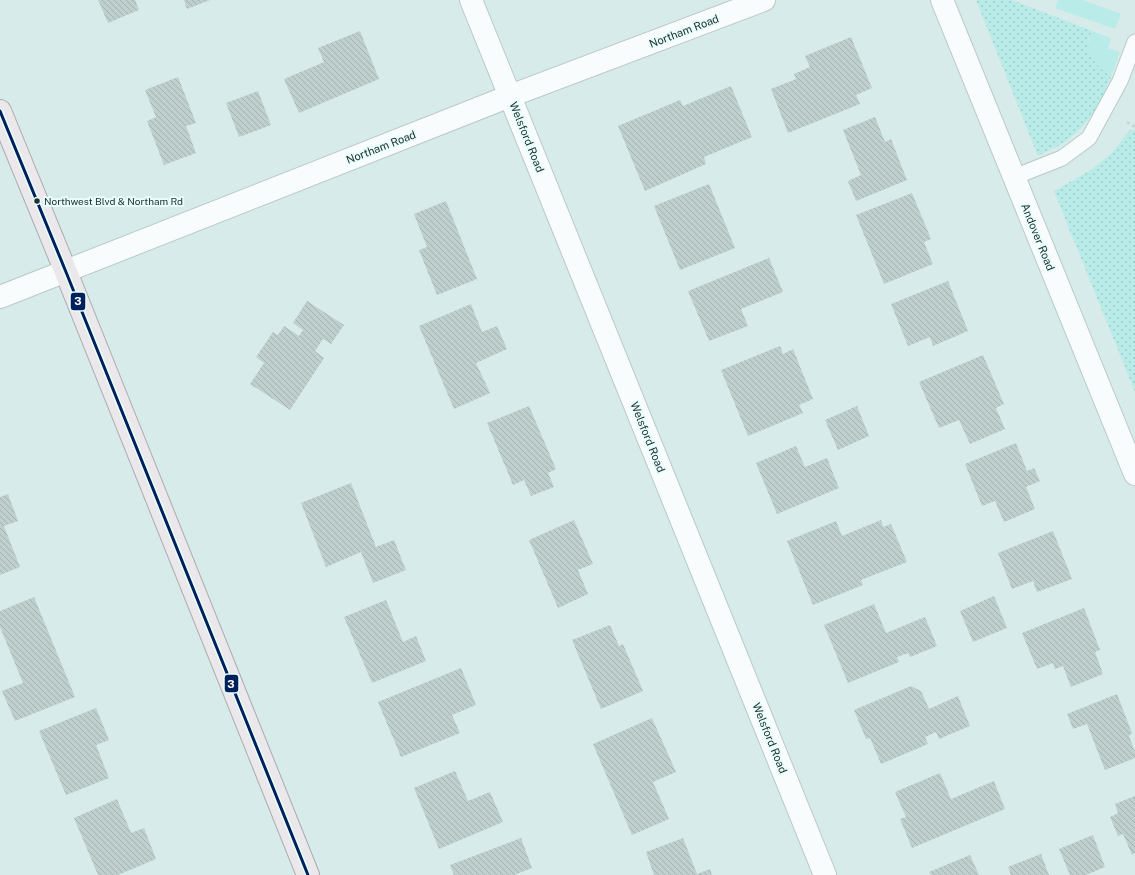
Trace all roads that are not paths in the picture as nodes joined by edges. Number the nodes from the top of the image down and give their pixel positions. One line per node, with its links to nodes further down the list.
1 (471, 0): 5 (street, Welsford Road)
2 (764, 0): 5 (street, Northam Road)
3 (942, 0): 7 (street, Andover Road)
4 (1135, 42): 7 (lane)
5 (510, 96): 8 (street, Northam Road); 12 (street, Welsford Road)
6 (0, 111): 8 (main road)
7 (1014, 178): 10 (street, Andover Road)
8 (66, 272): 9 (street, Northam Road); 11 (main road)
9 (0, 297)
10 (1135, 474)
11 (308, 875)
12 (825, 875)

